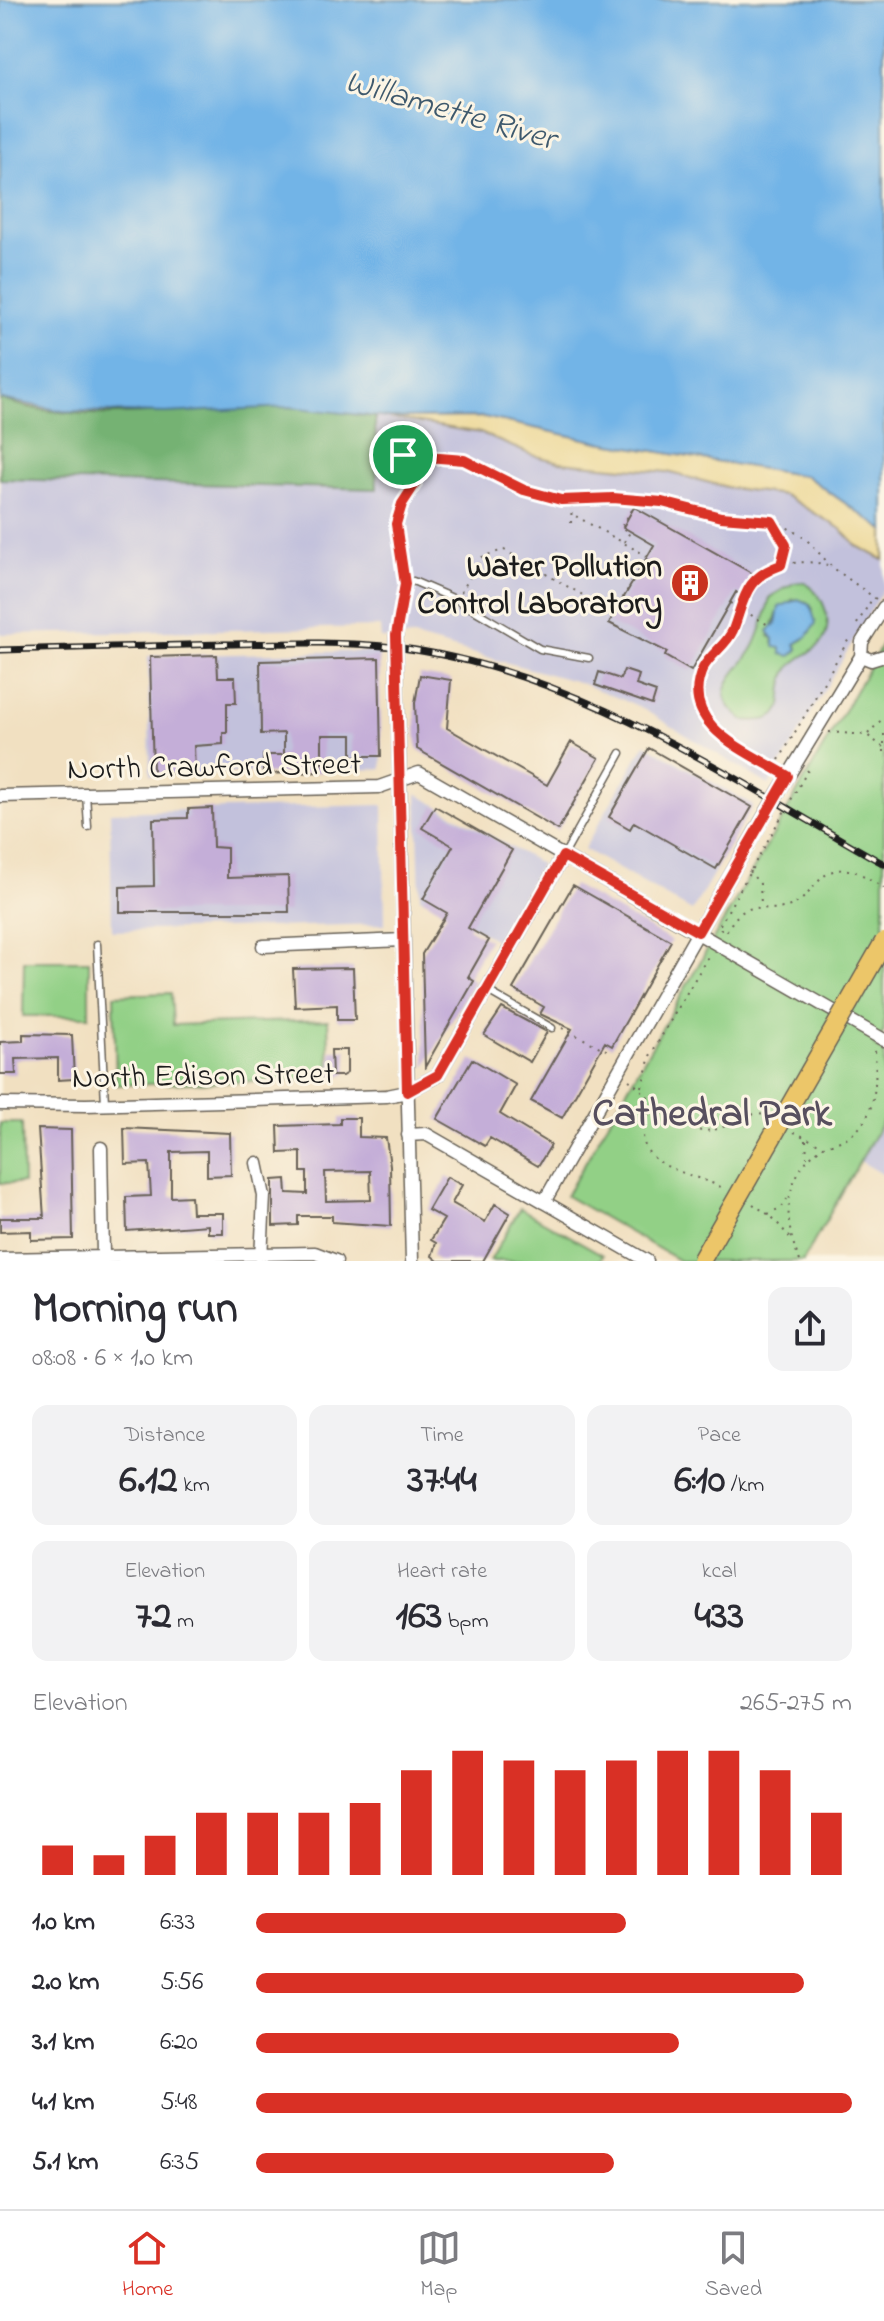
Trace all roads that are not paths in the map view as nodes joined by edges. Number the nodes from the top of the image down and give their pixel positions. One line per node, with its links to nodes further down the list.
1 (878, 601): 3 (street)
2 (396, 635): 5 (lane); 7 (street)
3 (861, 656): 4 (street); 12 (street)
4 (884, 656)
5 (589, 658)
6 (621, 753): 11 (lane)
7 (399, 780): 8 (street, North Crawford Street); 11 (street, North Crawford Street); 13 (street)
8 (86, 793): 9 (street, North Crawford Street); 10 (lane)
9 (0, 796)
10 (88, 827)
11 (563, 856): 12 (street, North Crawford Street); 17 (street)
12 (698, 932): 19 (street, North Crawford Street); 26 (street)
13 (403, 940): 16 (street); 20 (street)
14 (884, 942): 33 (main road, bridge)
15 (97, 944): 21 (lane)
16 (263, 946)
17 (486, 990): 18 (lane); 20 (street)
18 (552, 1028)
19 (884, 1040)
20 (407, 1092): 21 (street, North Edison Street); 23 (street)
21 (105, 1103): 22 (street, North Edison Street)
22 (0, 1104)
23 (408, 1135): 26 (street); 31 (street)
24 (101, 1148): 27 (street)
25 (257, 1163): 28 (street)
26 (544, 1202): 32 (street)
27 (103, 1255): 28 (street); 29 (street)
28 (260, 1257): 30 (street)
29 (0, 1259)
30 (336, 1261)
31 (412, 1261)
32 (647, 1261)
33 (701, 1261)

